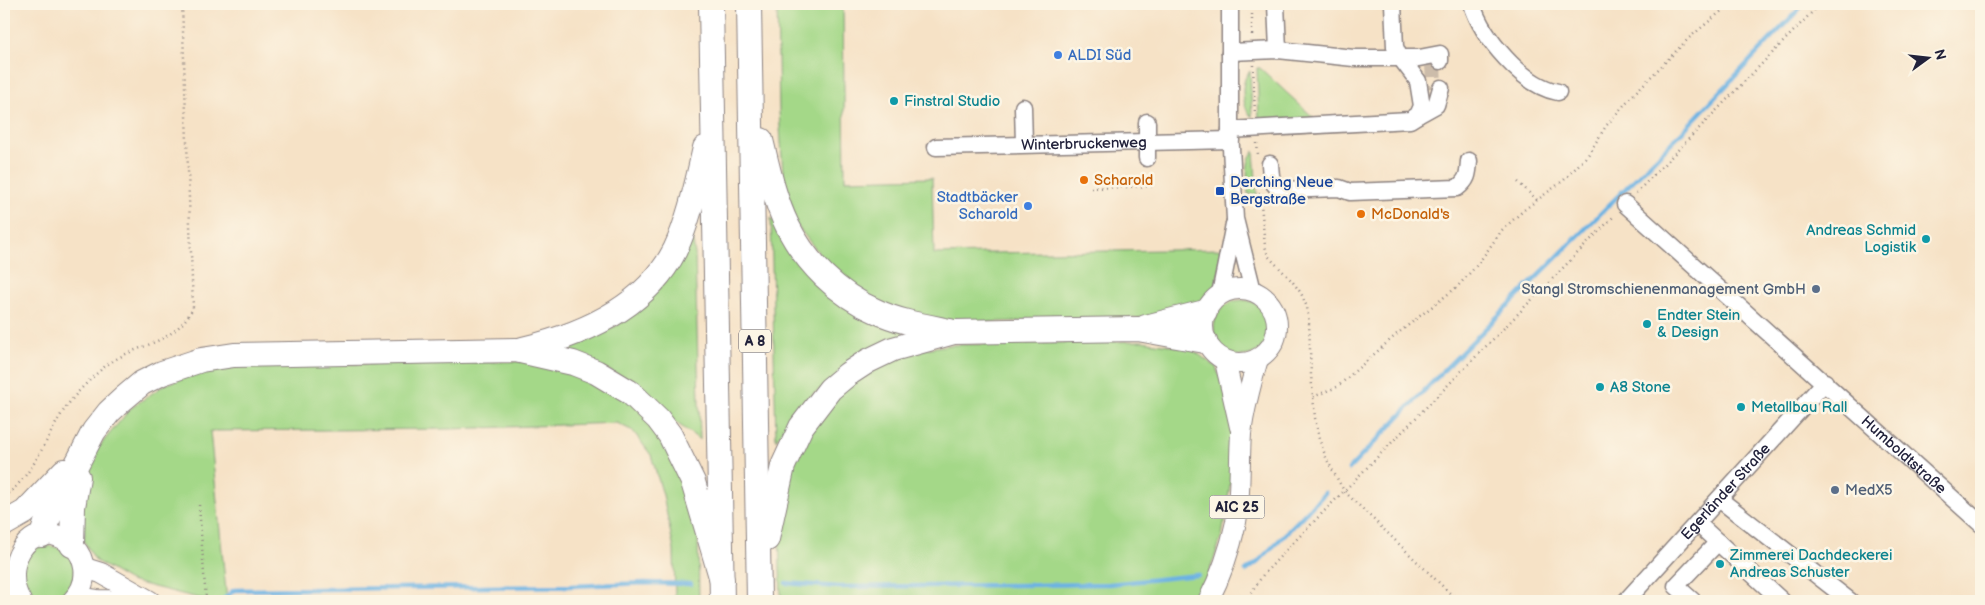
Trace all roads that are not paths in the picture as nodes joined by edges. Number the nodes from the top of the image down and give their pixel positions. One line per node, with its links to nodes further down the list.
1 (711, 4): 15 (highway, A 8)
2 (749, 4): 13 (highway, A 8)
3 (1230, 4): 8 (street)
4 (1276, 4): 7 (street)
5 (1393, 4): 9 (street)
6 (1472, 4): 12 (street)
7 (1278, 50): 8 (street); 9 (street)
8 (1230, 52): 18 (street)
9 (1399, 56): 10 (street); 16 (street)
10 (1435, 59)
11 (1437, 88): 16 (street, Winterbruckenweg)
12 (1558, 92)
13 (751, 103): 30 (highway); 49 (highway, A 8)
14 (1023, 107): 19 (street)
15 (714, 112): 32 (highway); 48 (highway, A 8)
16 (1418, 115): 18 (street, Winterbruckenweg)
17 (1146, 122): 21 (street)
18 (1231, 135): 21 (street, Winterbruckenweg); 25 (street)
19 (1024, 144): 20 (street, Winterbruckenweg); 21 (street, Winterbruckenweg)
20 (936, 147)
21 (1147, 150)
22 (1469, 161): 23 (street)
23 (1264, 164)
24 (1625, 204): 35 (street, Humboldtstraße)
25 (1235, 219): 26 (street); 27 (street)
26 (1254, 291): 27 (main road); 33 (main road)
27 (1220, 294): 28 (main road)
28 (1205, 312): 29 (highway); 31 (main road)
29 (1138, 329): 30 (highway); 31 (highway)
30 (954, 332): 49 (highway)
31 (1205, 341): 34 (main road)
32 (516, 350): 37 (highway); 48 (highway)
33 (1258, 359): 34 (main road); 36 (main road, AIC 25)
34 (1225, 361): 36 (main road, AIC 25)
35 (1825, 382): 38 (street, Egerländer Straße); 41 (street, Humboldtstraße)
36 (1242, 434): 54 (main road, AIC 25)
37 (85, 448): 40 (highway); 42 (highway); 44 (highway)
38 (1719, 499): 39 (street, Egerländer Straße); 58 (street)
39 (1697, 523): 43 (street); 55 (street, Egerländer Straße)
40 (4, 524)
41 (1981, 524)
42 (42, 535): 44 (main road); 45 (main road)
43 (1718, 542): 56 (street); 57 (street)
44 (72, 545): 46 (main road)
45 (10, 548): 47 (main road)
46 (84, 568): 50 (main road); 53 (main road)
47 (6, 578): 51 (main road)
48 (722, 590)
49 (759, 590)
50 (74, 599): 52 (main road)
51 (21, 601)
52 (145, 601)
53 (150, 601)
54 (1208, 601)
55 (1626, 601)
56 (1693, 601)
57 (1782, 601)
58 (1850, 601)

